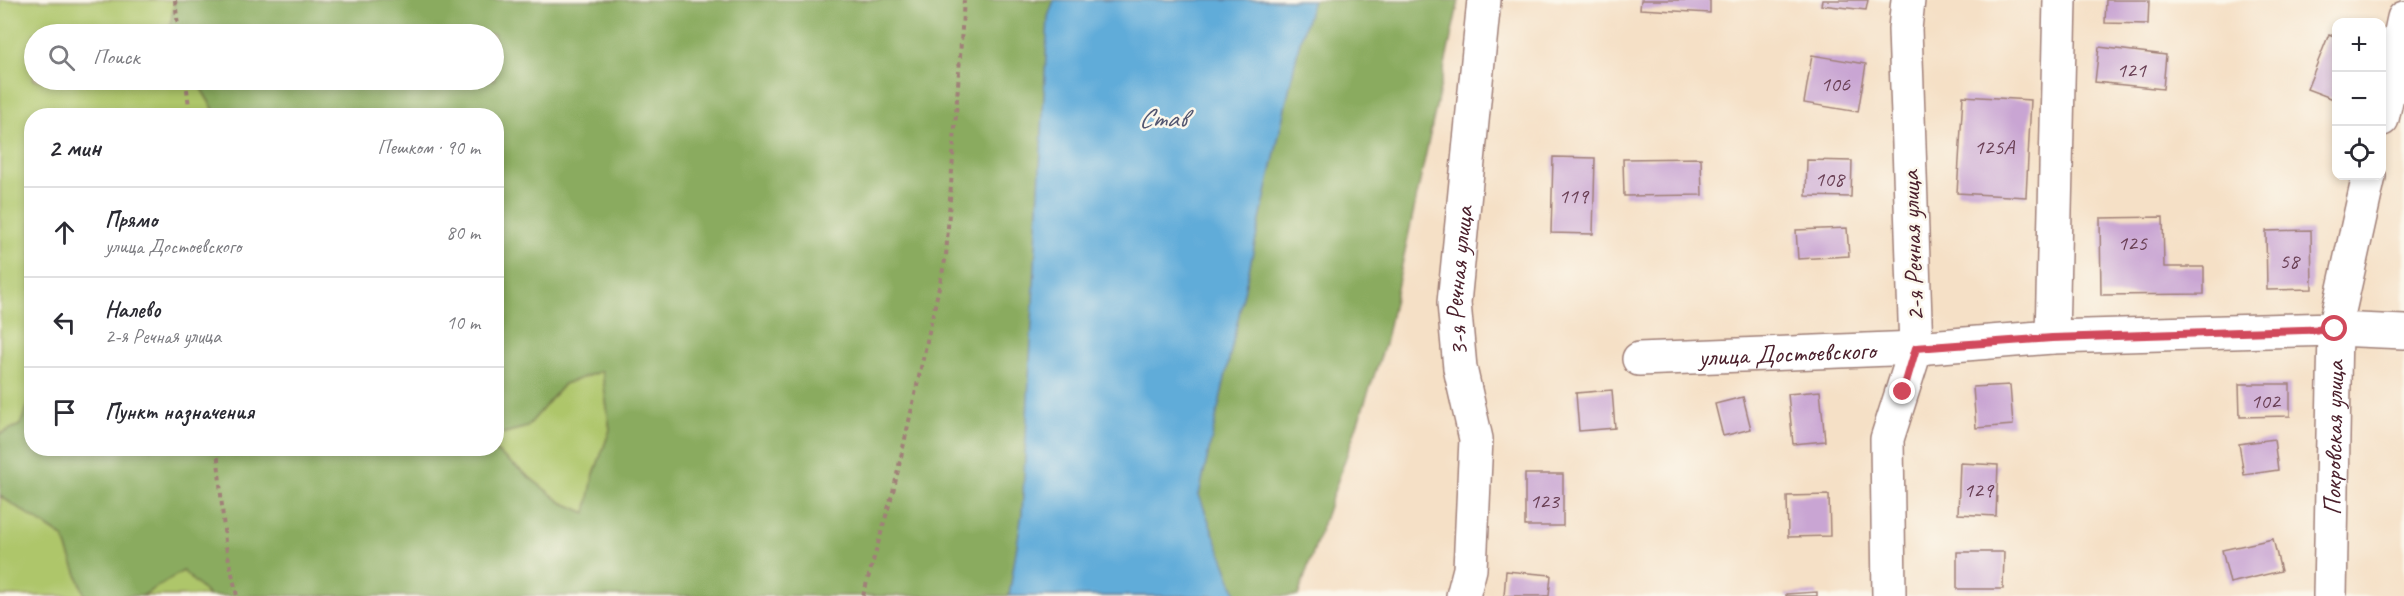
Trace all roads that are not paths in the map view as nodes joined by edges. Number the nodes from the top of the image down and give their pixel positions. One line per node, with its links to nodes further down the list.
1 (1484, 0): 12 (street, 3-я Речная улица)
2 (1908, 0): 10 (street, 2-я Речная улица)
3 (2060, 0): 9 (street)
4 (2404, 18): 5 (street)
5 (2386, 101)
6 (2368, 180): 7 (street, Покровская улица)
7 (2335, 329): 8 (street, улица Достоевского); 9 (street, улица Достоевского); 14 (street, Покровская улица)
8 (2404, 332)
9 (2052, 338): 10 (street, улица Достоевского)
10 (1916, 348): 11 (street, улица Достоевского); 13 (street, 2-я Речная улица)
11 (1639, 359)
12 (1463, 596)
13 (1889, 596)
14 (2330, 596)

